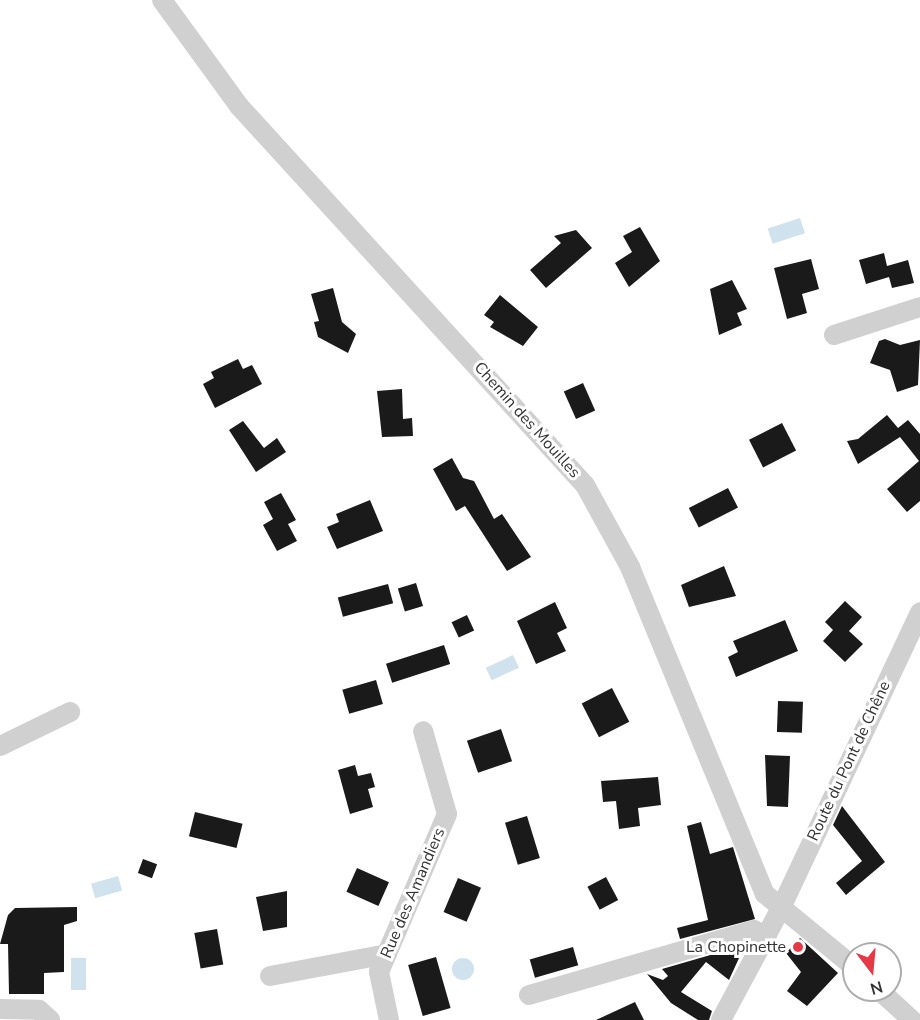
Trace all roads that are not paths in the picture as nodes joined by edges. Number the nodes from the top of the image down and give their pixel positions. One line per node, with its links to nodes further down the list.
1 (162, 0): 8 (street, Chemin des Mouilles)
2 (920, 307): 3 (street)
3 (834, 336)
4 (920, 612): 8 (street, Route du Pont de Chêne)
5 (70, 712): 7 (street)
6 (423, 731): 10 (street, Rue des Amandiers)
7 (0, 746)
8 (780, 910): 9 (street, Route du Pont de Chêne); 11 (street)
9 (767, 936): 13 (street); 18 (street, Route du Pont de Chêne)
10 (387, 954): 12 (street); 17 (street, Rue des Amandiers)
11 (842, 956)
12 (270, 976)
13 (529, 995)
14 (892, 1002): 19 (street)
15 (0, 1009): 16 (street)
16 (50, 1020)
17 (389, 1020)
18 (721, 1020)
19 (912, 1020)

